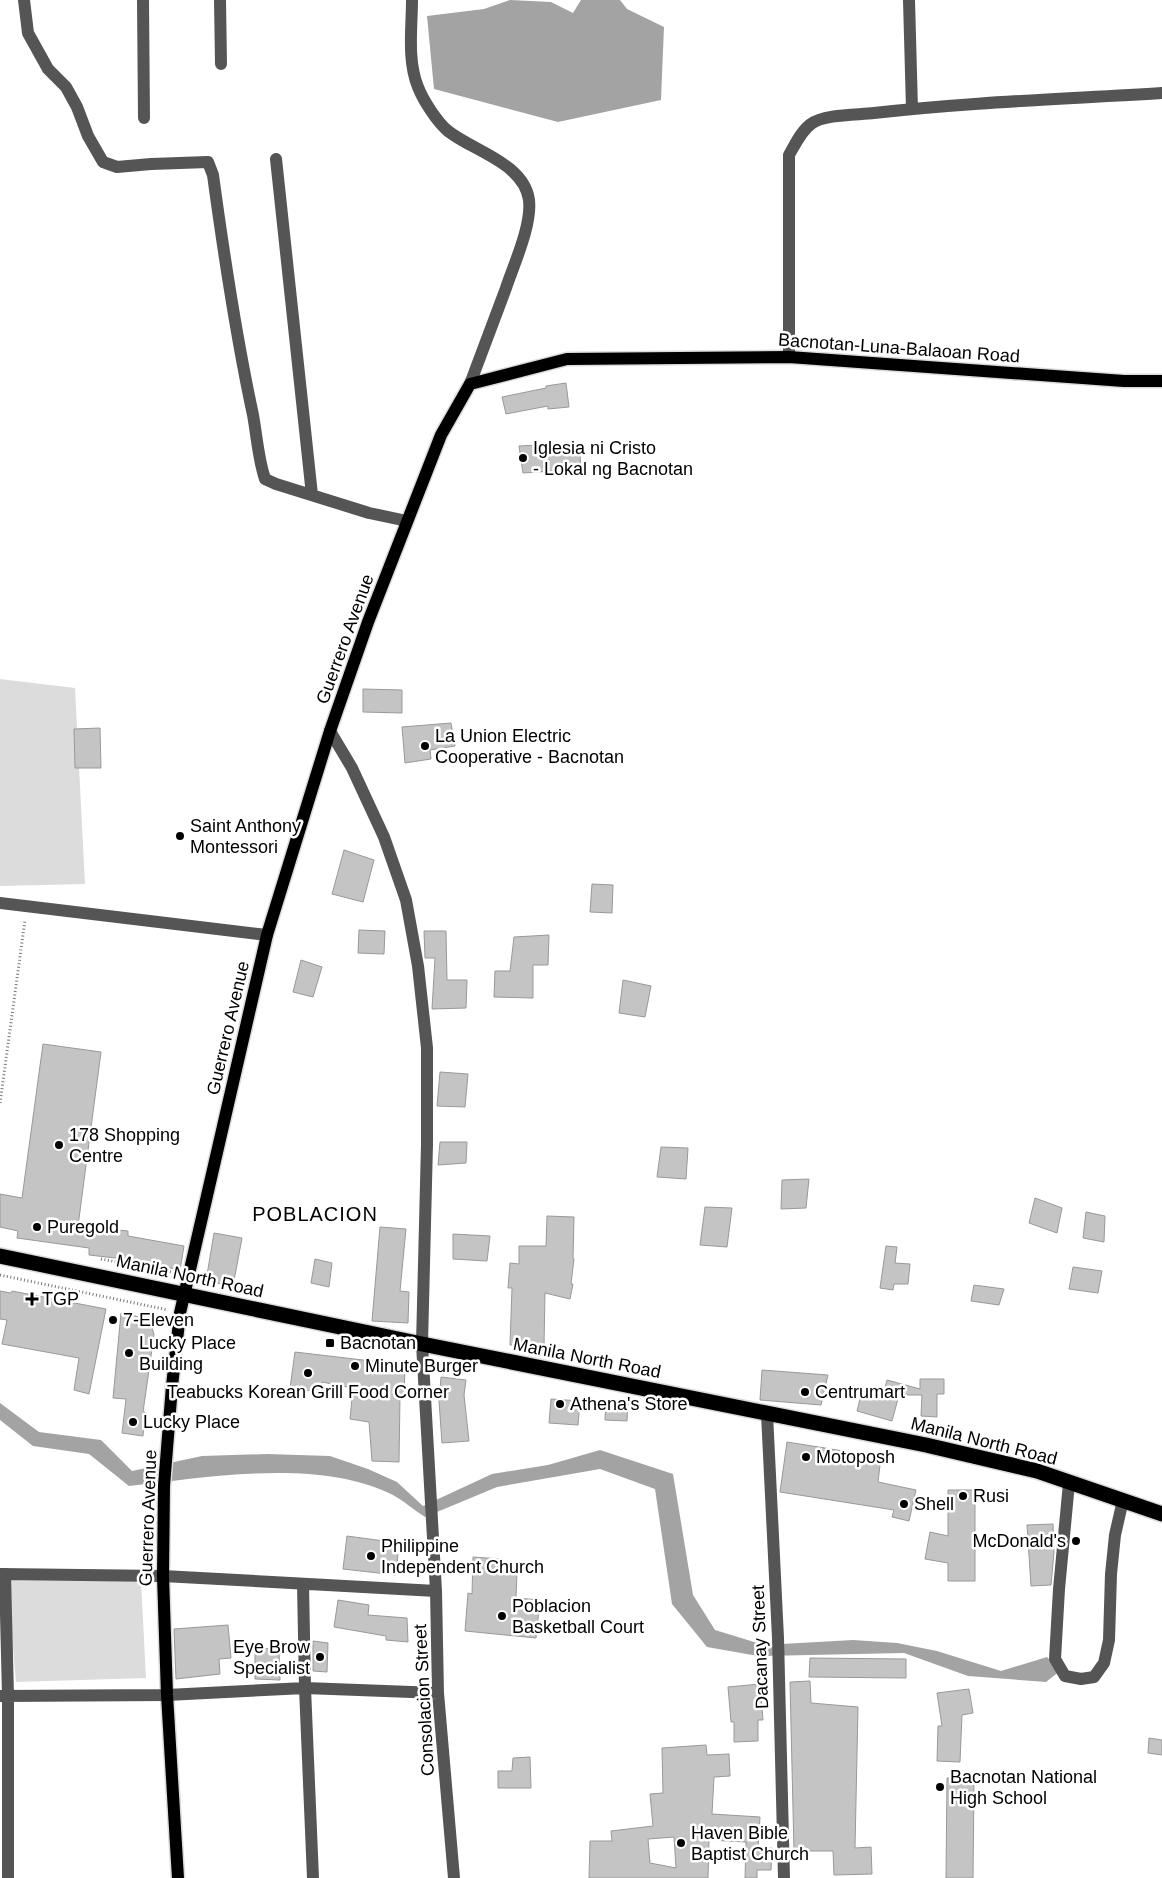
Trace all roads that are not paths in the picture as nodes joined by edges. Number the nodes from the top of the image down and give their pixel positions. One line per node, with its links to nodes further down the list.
1 (24, 0): 14 (street)
2 (143, 0): 9 (street)
3 (220, 0): 6 (street)
4 (412, 0): 13 (street)
5 (909, 0): 8 (street)
6 (221, 64)
7 (1162, 93): 8 (street)
8 (912, 108): 11 (street)
9 (144, 118)
10 (276, 159): 14 (street)
11 (789, 357): 12 (main road, Bacnotan-Luna-Balaoan Road); 13 (main road, Bacnotan-Luna-Balaoan Road)
12 (1162, 381)
13 (470, 384): 15 (main road, Guerrero Avenue)
14 (312, 495): 15 (street)
15 (407, 521): 16 (main road, Guerrero Avenue)
16 (330, 731): 18 (main road, Guerrero Avenue); 21 (street, Consolacion Street)
17 (0, 903): 18 (street)
18 (267, 935): 20 (main road, Guerrero Avenue)
19 (0, 1256): 20 (highway, Manila North Road)
20 (184, 1294): 21 (highway, Manila North Road); 27 (main road, Guerrero Avenue)
21 (422, 1344): 22 (highway, Manila North Road); 29 (street, Consolacion Street)
22 (767, 1414): 23 (highway, Manila North Road); 38 (street, Dacanay Street)
23 (1070, 1483): 24 (highway, Manila North Road); 24 (street)
24 (1123, 1500): 25 (highway, Manila North Road)
25 (1162, 1514)
26 (2, 1574): 27 (street); 33 (street)
27 (163, 1576): 28 (street); 32 (main road, Guerrero Avenue)
28 (303, 1584): 29 (street); 30 (street)
29 (436, 1591): 31 (street, Consolacion Street)
30 (305, 1688): 31 (street); 32 (street); 36 (street)
31 (438, 1693): 37 (street, Consolacion Street)
32 (167, 1695): 33 (street); 35 (main road, Guerrero Avenue)
33 (4, 1696): 34 (street)
34 (8, 1878)
35 (178, 1878)
36 (313, 1878)
37 (454, 1878)
38 (784, 1878)

